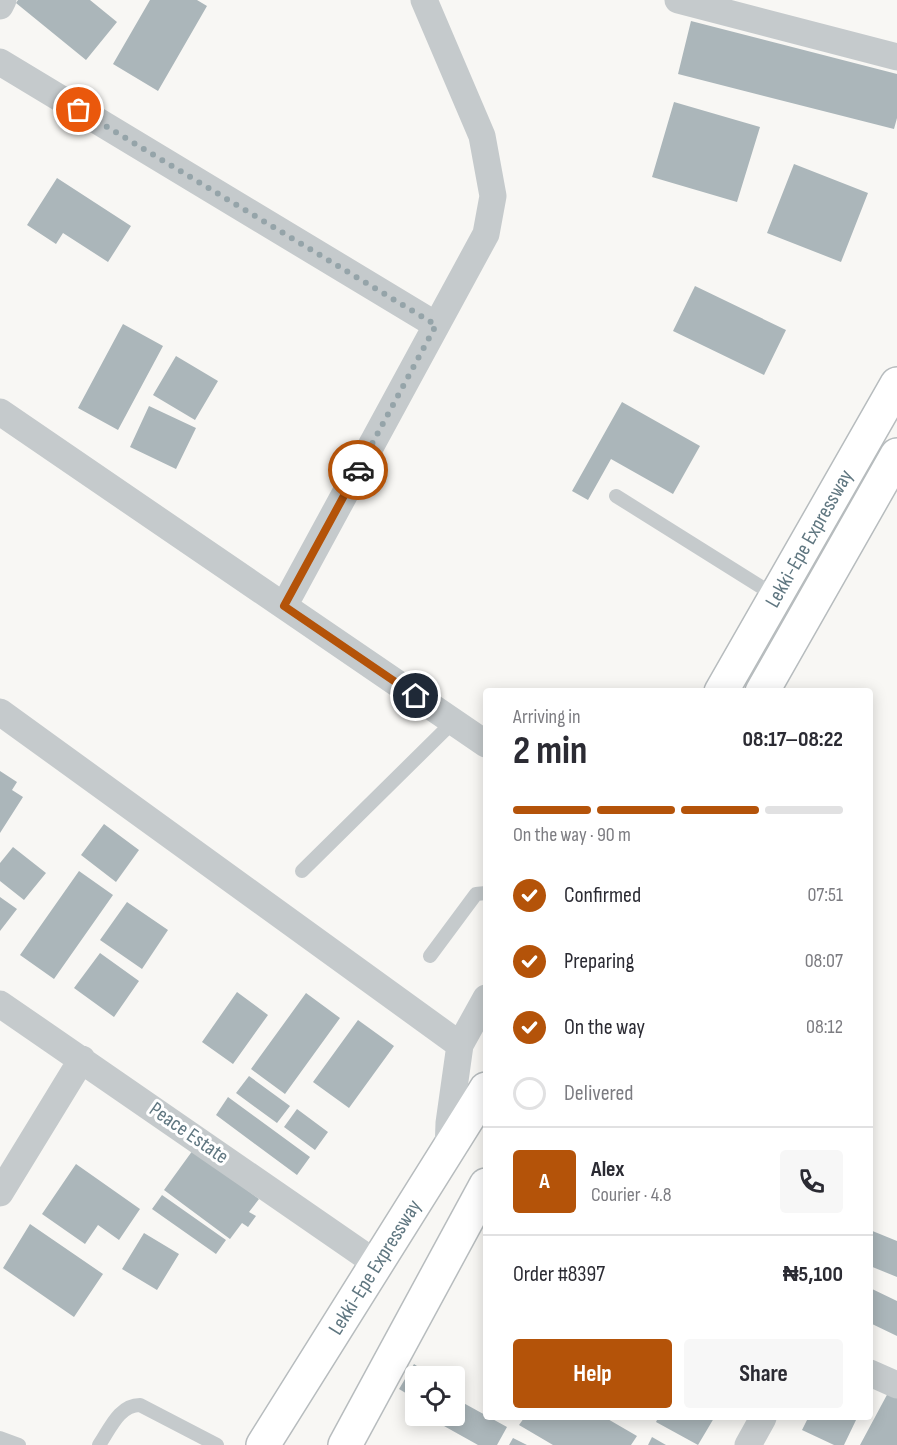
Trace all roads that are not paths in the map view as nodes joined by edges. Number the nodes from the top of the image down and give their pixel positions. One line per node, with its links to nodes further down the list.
1 (3, 0): 4 (street)
2 (424, 0): 7 (street)
3 (678, 0): 5 (street)
4 (0, 6)
5 (897, 57)
6 (0, 62): 7 (street)
7 (436, 325): 13 (street)
8 (897, 384): 12 (highway, Lekki-Epe Expressway)
9 (0, 411): 13 (street)
10 (897, 455): 15 (highway, Lekki-Epe Expressway)
11 (616, 496): 12 (lane)
12 (774, 595): 14 (highway, Lekki-Epe Expressway)
13 (284, 606): 17 (street)
14 (723, 688)
15 (764, 688)
16 (0, 712): 24 (street)
17 (453, 722): 18 (street); 19 (lane)
18 (483, 742)
19 (302, 871)
20 (483, 893): 21 (lane)
21 (430, 956)
22 (483, 1003): 24 (street)
23 (0, 1004): 25 (street, Peace Estate)
24 (460, 1045): 27 (street)
25 (82, 1059): 29 (street); 30 (street, Peace Estate)
26 (483, 1094): 27 (highway, Lekki-Epe Expressway)
27 (448, 1152): 30 (highway, Lekki-Epe Expressway)
28 (483, 1191): 40 (highway)
29 (0, 1193)
30 (376, 1264): 39 (highway, Lekki-Epe Expressway)
31 (873, 1374): 32 (street)
32 (897, 1385)
33 (762, 1420): 41 (street)
34 (0, 1438): 36 (lane)
35 (193, 1440): 37 (lane); 38 (lane)
36 (19, 1445)
37 (99, 1445)
38 (217, 1445)
39 (263, 1445)
40 (345, 1445)
41 (748, 1445)

